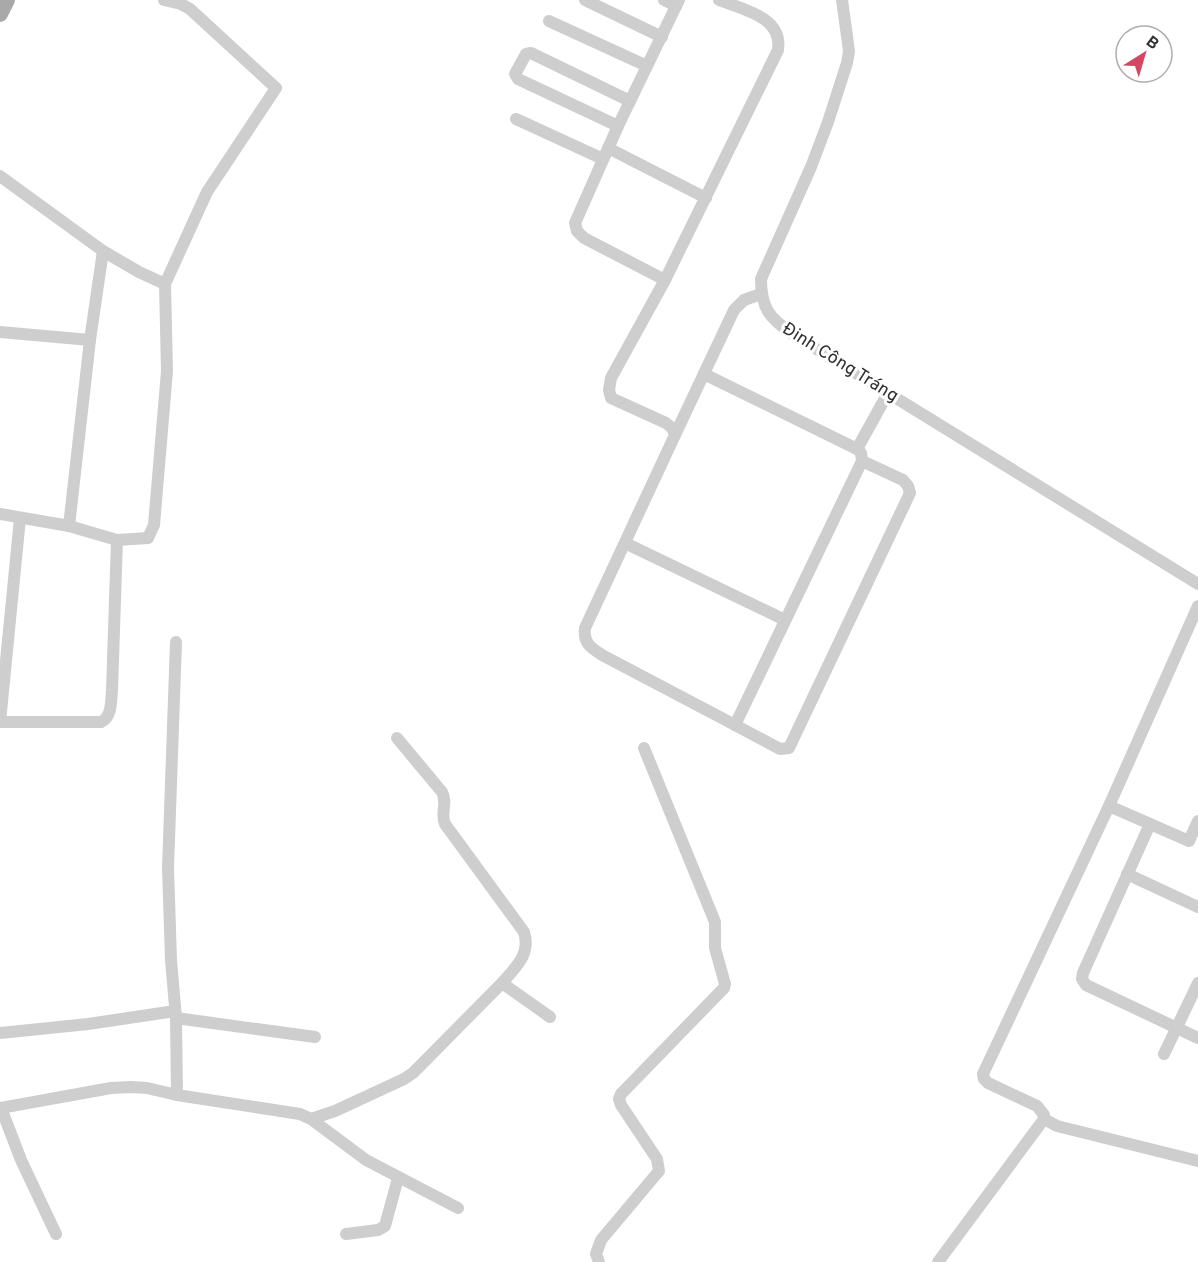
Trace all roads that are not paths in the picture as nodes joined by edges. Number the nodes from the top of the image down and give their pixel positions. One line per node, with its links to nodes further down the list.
1 (7, 0): 8 (main road)
2 (164, 0): 20 (street)
3 (585, 0): 10 (street)
4 (664, 0): 7 (street)
5 (719, 0): 17 (street)
6 (842, 0): 21 (street)
7 (678, 3): 10 (street)
8 (0, 15)
9 (549, 21): 11 (street)
10 (662, 37): 11 (street)
11 (647, 66): 12 (street)
12 (630, 102): 14 (street); 14 (street)
13 (516, 118): 15 (street)
14 (618, 126): 15 (street)
15 (606, 154): 17 (street); 19 (street)
16 (0, 176): 18 (street)
17 (706, 198): 19 (street)
18 (103, 251): 20 (street); 23 (street)
19 (665, 280): 26 (street)
20 (165, 284): 32 (street)
21 (761, 294): 24 (street); 25 (street, Đinh Công Tráng)
22 (0, 332): 23 (street)
23 (90, 340): 31 (street)
24 (704, 374): 26 (street); 27 (street)
25 (888, 393): 27 (street); 34 (street, Đinh Công Tráng)
26 (675, 435): 33 (street)
27 (857, 449): 28 (street)
28 (862, 461): 36 (street); 39 (street)
29 (0, 514): 30 (street)
30 (20, 518): 31 (street); 38 (street)
31 (69, 526): 32 (street)
32 (117, 540): 38 (street)
33 (625, 543): 36 (street); 39 (street)
34 (1198, 584)
35 (1198, 606): 42 (street)
36 (785, 620): 39 (street)
37 (176, 642): 50 (street)
38 (0, 722)
39 (735, 725)
40 (397, 738): 48 (street)
41 (644, 748): 66 (street)
42 (1109, 806): 44 (street); 60 (street)
43 (1198, 821): 45 (street)
44 (1150, 824): 45 (street); 46 (street)
45 (1193, 843)
46 (1127, 874): 47 (street); 52 (street)
47 (1198, 907)
48 (502, 983): 51 (street); 59 (street)
49 (1198, 983): 52 (street)
50 (176, 1015): 53 (street); 54 (street); 57 (street)
51 (550, 1017)
52 (1176, 1029): 55 (street); 56 (street)
53 (0, 1033)
54 (315, 1037)
55 (1198, 1038)
56 (1164, 1054)
57 (177, 1095): 58 (street); 59 (street)
58 (0, 1108): 64 (street)
59 (311, 1119): 62 (street)
60 (1044, 1119): 61 (street); 67 (street)
61 (1198, 1161)
62 (398, 1178): 63 (street); 65 (street)
63 (458, 1208)
64 (56, 1234)
65 (346, 1234)
66 (599, 1262)
67 (938, 1262)

